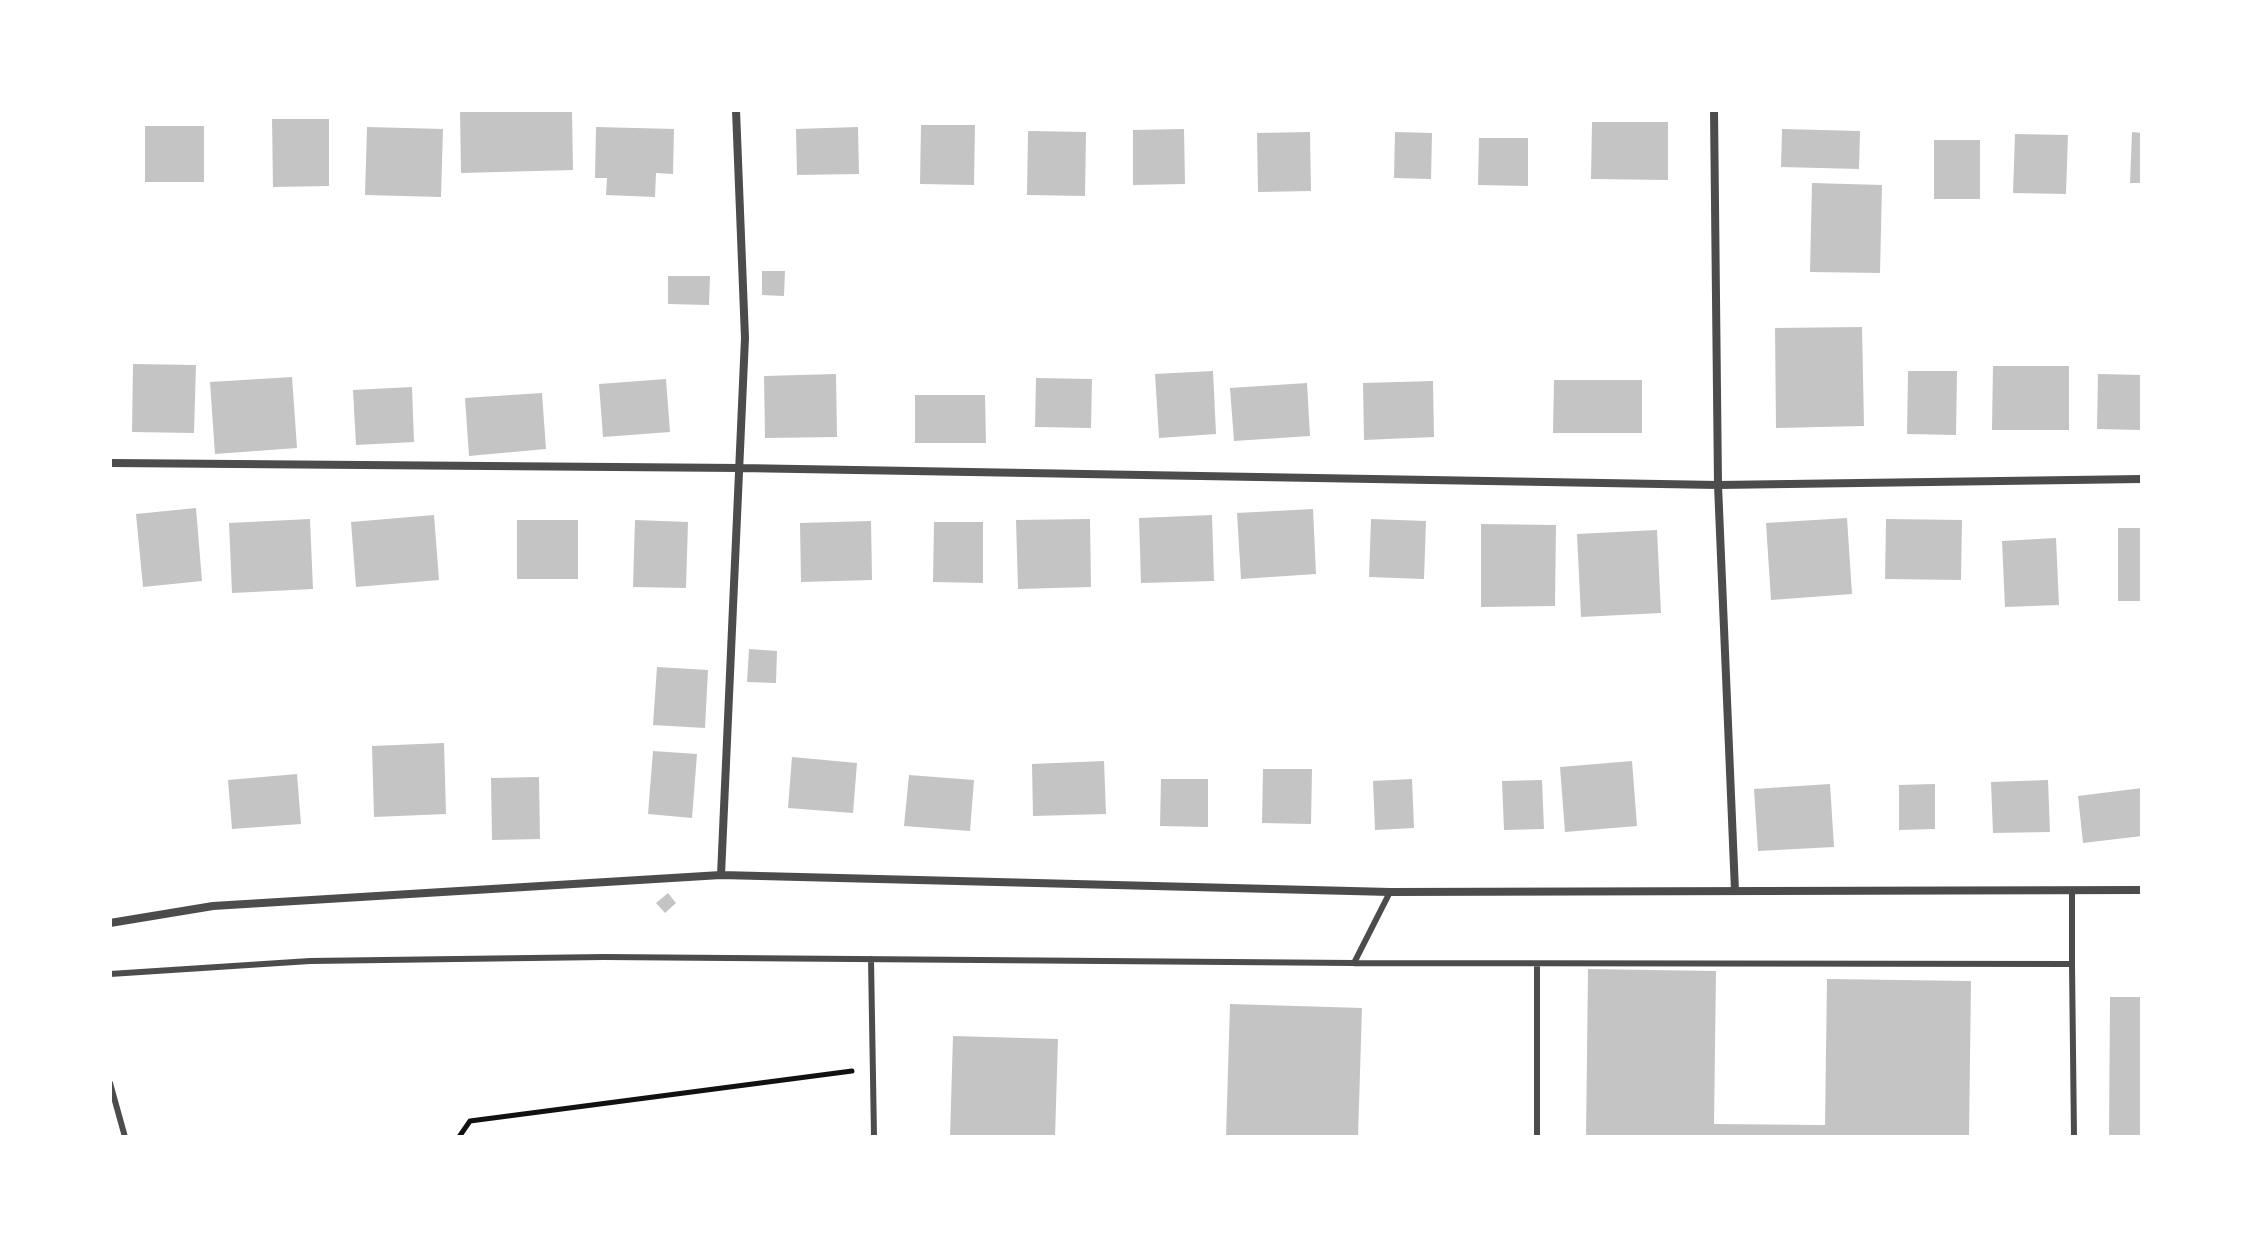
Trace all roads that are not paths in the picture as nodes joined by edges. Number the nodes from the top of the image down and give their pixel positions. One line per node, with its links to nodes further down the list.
1 (736, 110): 4 (street)
2 (1714, 110): 6 (street)
3 (110, 463): 4 (street)
4 (740, 468): 6 (street); 7 (street)
5 (2142, 479): 6 (street)
6 (1718, 485): 10 (street)
7 (721, 875): 11 (street); 12 (street)
8 (2072, 890): 9 (street); 10 (street); 16 (lane)
9 (2142, 890)
10 (1735, 891): 11 (street)
11 (1390, 892): 14 (lane)
12 (110, 923)
13 (871, 959): 14 (lane); 17 (lane); 20 (lane)
14 (1354, 963): 15 (lane)
15 (1537, 964): 16 (lane); 21 (lane)
16 (2072, 964): 22 (lane)
17 (110, 974)
18 (110, 1083): 19 (lane)
19 (125, 1137)
20 (874, 1137)
21 (1537, 1137)
22 (2074, 1137)

